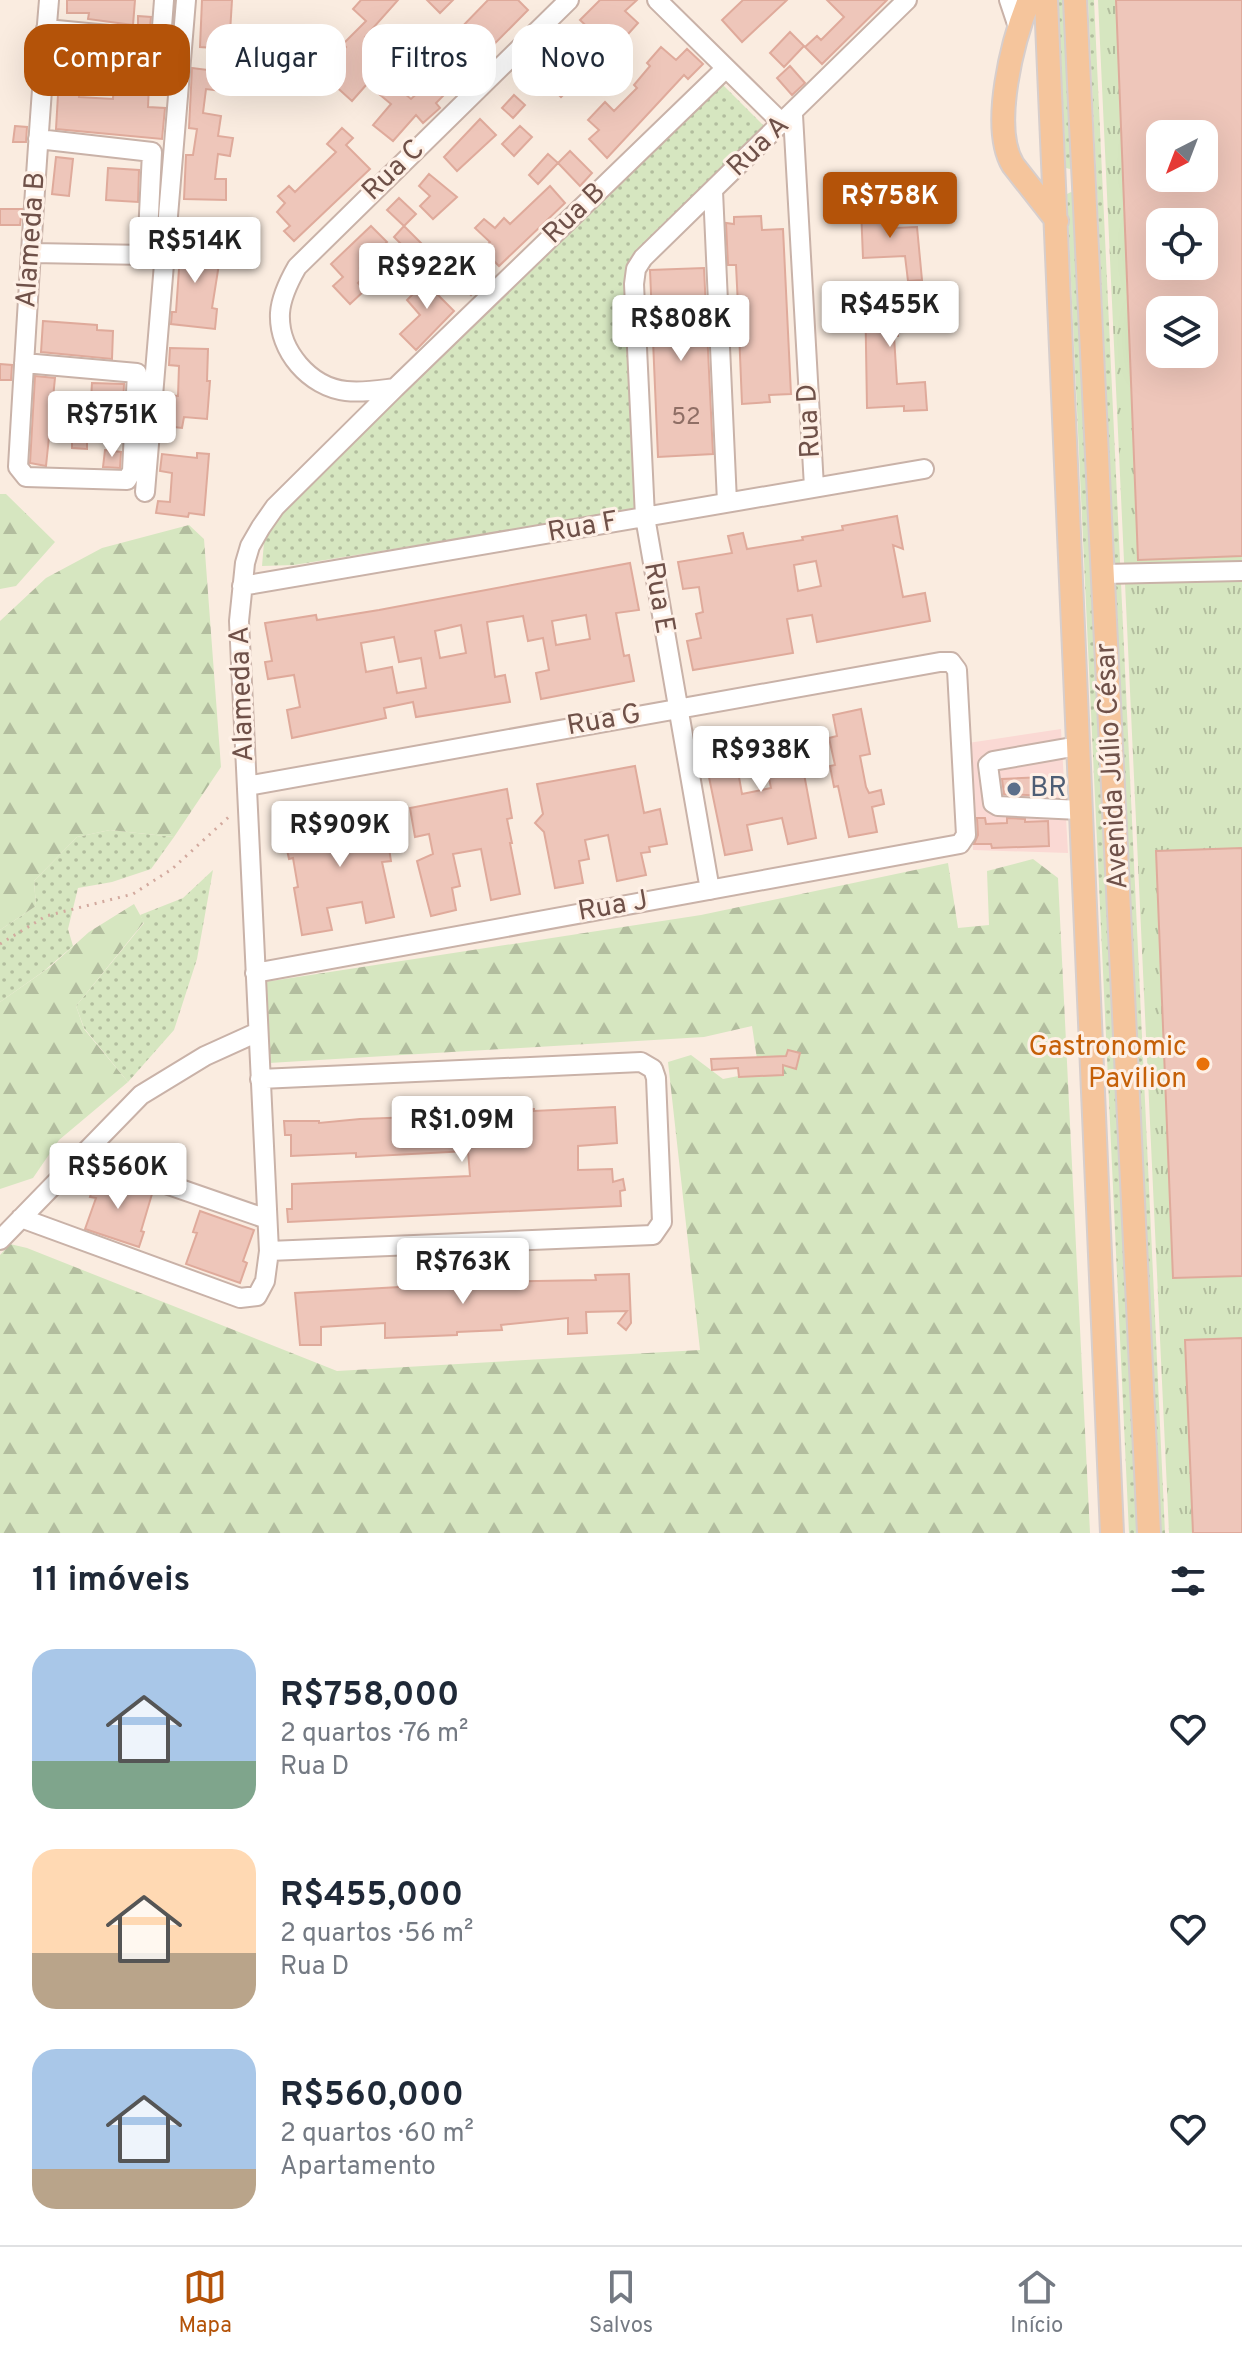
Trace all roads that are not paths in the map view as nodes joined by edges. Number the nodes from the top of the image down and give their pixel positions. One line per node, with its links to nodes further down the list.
1 (49, 0): 11 (street, Alameda B)
2 (164, 0): 12 (street)
3 (186, 0): 29 (street)
4 (569, 0): 26 (street, Rua C)
5 (657, 0): 14 (street)
6 (907, 0): 16 (street, Rua A)
7 (1009, 0): 13 (street)
8 (1029, 0): 13 (main road)
9 (1046, 0): 20 (main road, Avenida Júlio César)
10 (1075, 0): 18 (main road, Avenida Júlio César)
11 (47, 24)
12 (162, 24)
13 (1018, 27): 19 (main road)
14 (725, 69): 16 (street); 26 (street, Rua B)
15 (41, 96): 17 (street, Alameda B)
16 (788, 119): 21 (street, Rua A); 28 (street, Rua D)
17 (38, 139): 23 (street, Alameda B); 23 (street)
18 (1084, 164): 20 (main road); 33 (main road, Avenida Júlio César)
19 (1020, 172): 20 (main road); 22 (main road)
20 (1055, 175): 22 (main road, Avenida Júlio César)
21 (713, 191): 24 (street, Rua A); 30 (street)
22 (1057, 221): 36 (main road, Avenida Júlio César)
23 (32, 253): 25 (street, Alameda B)
24 (643, 258): 31 (street, Rua E)
25 (24, 363): 25 (street, Alameda B)
26 (395, 388): 34 (street, Alameda A)
27 (924, 469): 28 (street, Rua F)
28 (814, 487): 30 (street, Rua F)
29 (145, 492)
30 (727, 502): 31 (street, Rua F)
31 (645, 517): 34 (street, Rua F); 35 (street, Rua E)
32 (1242, 571): 33 (street)
33 (1104, 574): 50 (main road, Avenida Júlio César)
34 (242, 586): 37 (street, Alameda A)
35 (677, 708): 37 (street, Rua G); 39 (street, Rua G); 40 (street, Rua E)
36 (1078, 746): 38 (main road, Avenida Júlio César); 38 (street)
37 (247, 786): 41 (street, Alameda A)
38 (1080, 810): 49 (main road, Avenida Júlio César)
39 (966, 835): 40 (street, Rua J)
40 (710, 890): 41 (street, Rua J)
41 (255, 973): 42 (street, Alameda A)
42 (258, 1032): 43 (street, Alameda A); 44 (street)
43 (260, 1079): 46 (street, Alameda A); 48 (street)
44 (82, 1155): 45 (street); 46 (street)
45 (21, 1218): 47 (street); 48 (street, Alameda A)
46 (267, 1219): 48 (street, Alameda A)
47 (0, 1240)
48 (269, 1251)
49 (1112, 1533)
50 (1149, 1533)

